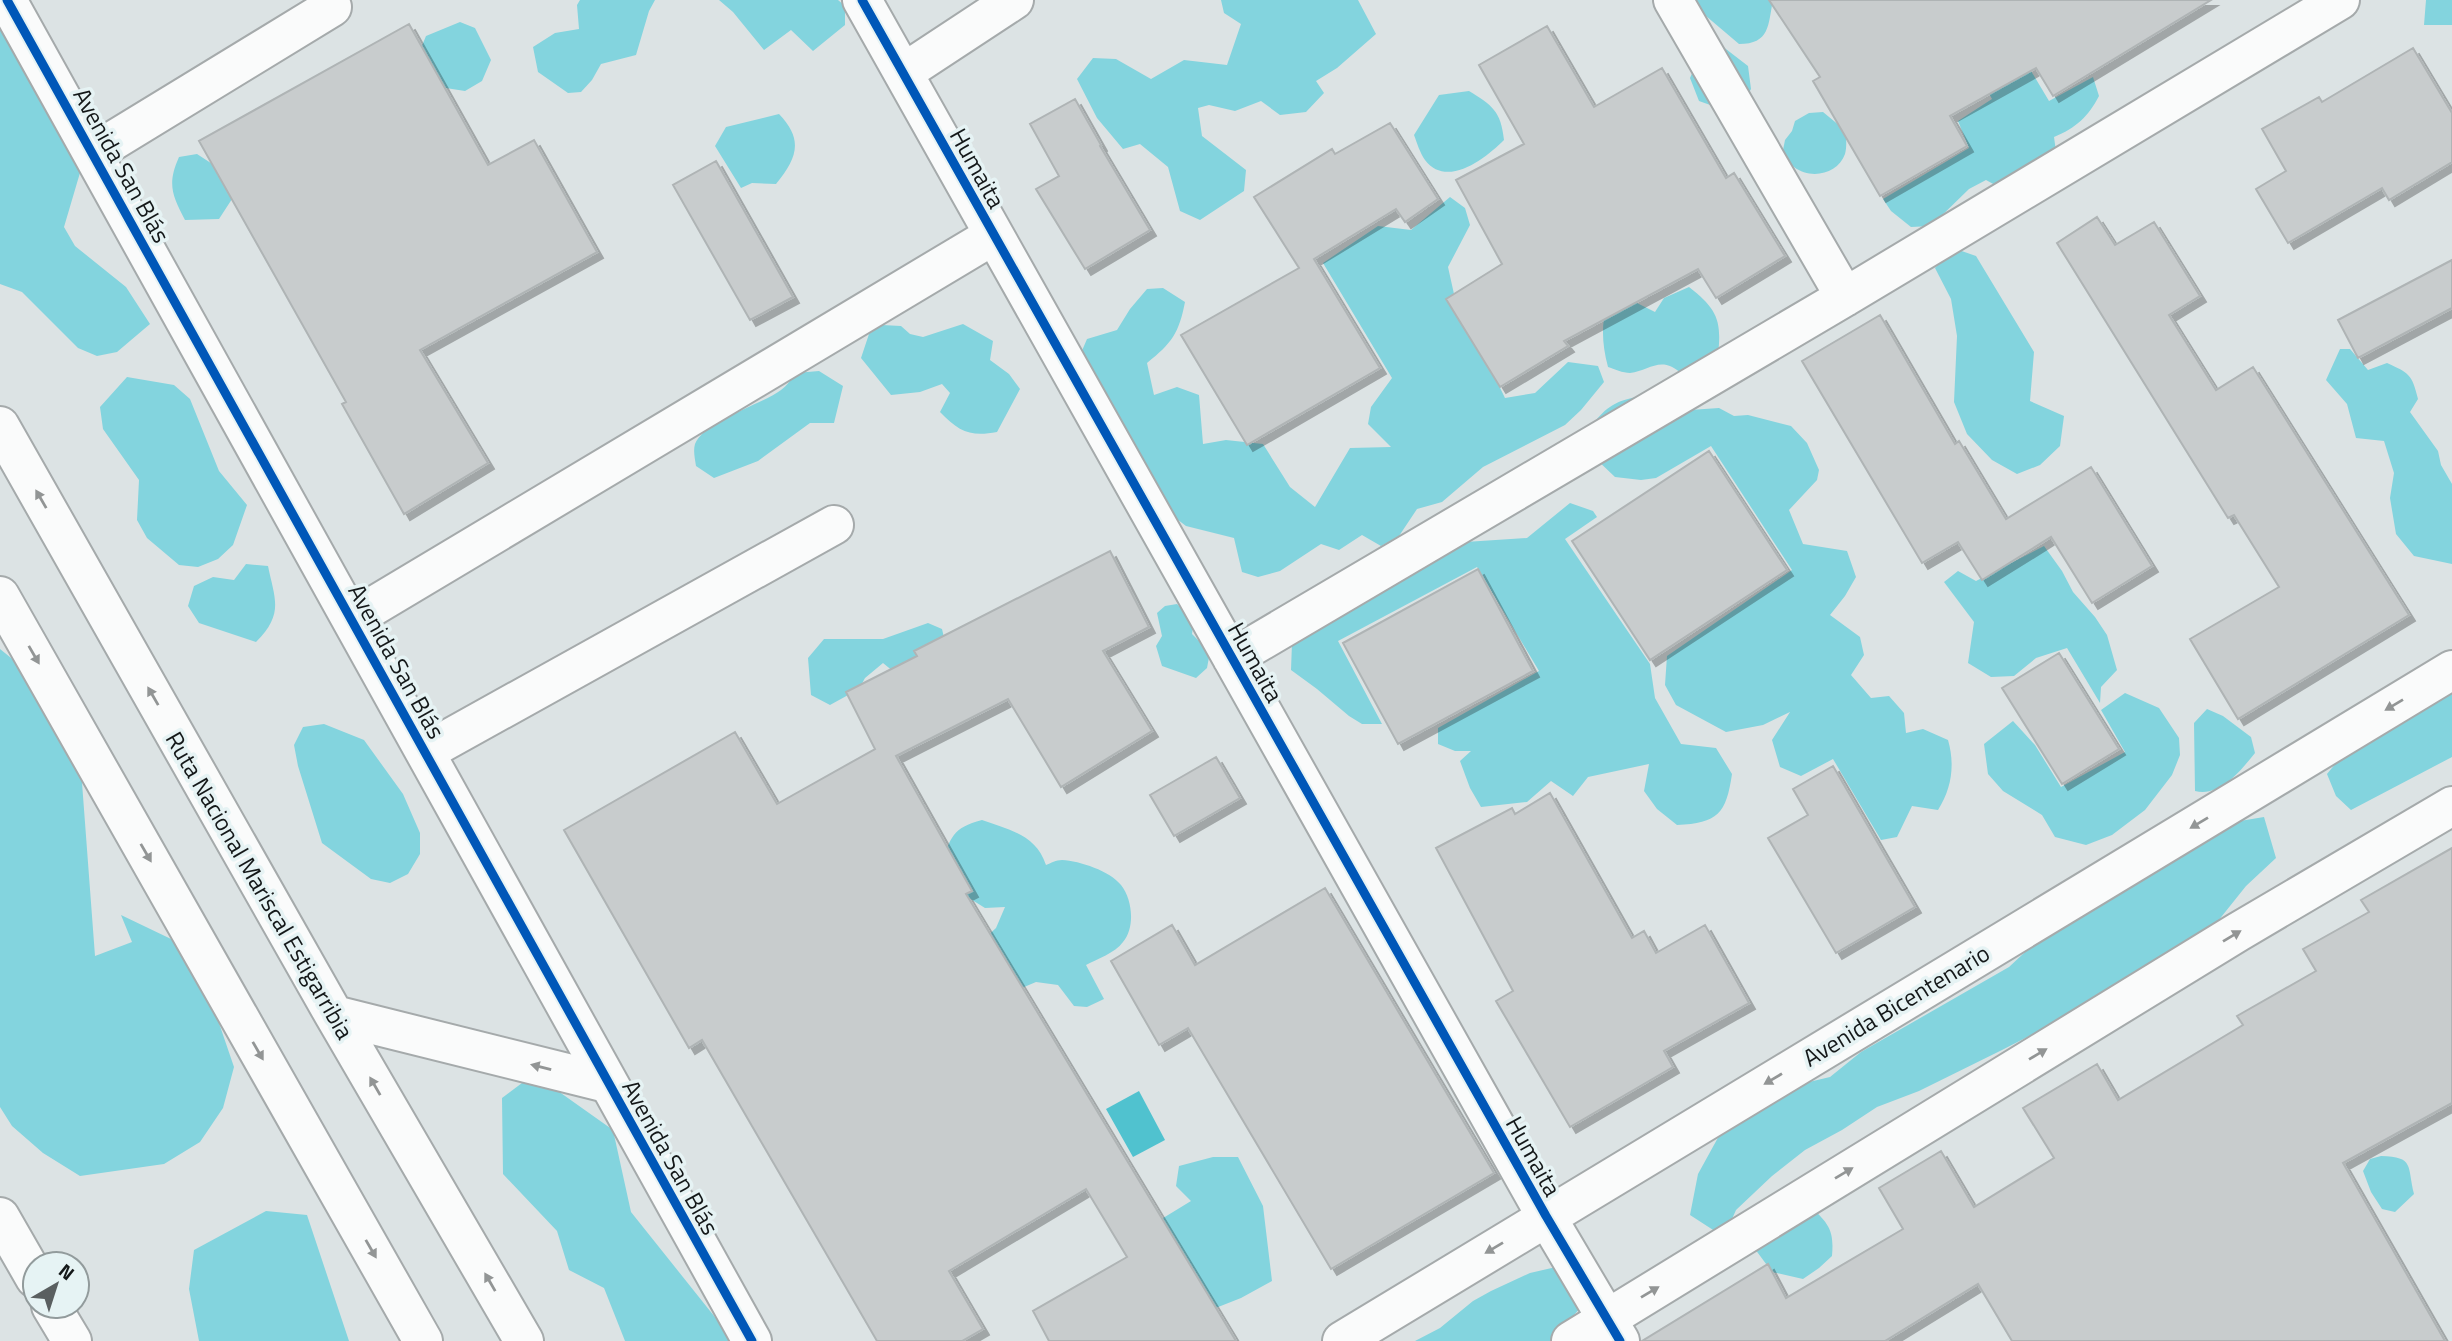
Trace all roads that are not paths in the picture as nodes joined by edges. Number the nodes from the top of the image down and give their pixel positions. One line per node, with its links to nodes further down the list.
1 (7, 0): 8 (main road, Avenida San Blás)
2 (862, 0): 7 (main road, Humaita)
3 (1014, 0): 7 (main road)
4 (1673, 0): 10 (main road)
5 (2340, 0): 10 (main road)
6 (332, 7): 8 (main road)
7 (903, 74): 9 (main road, Humaita)
8 (93, 153): 14 (main road, Avenida San Blás)
9 (994, 235): 14 (main road); 15 (main road, Humaita)
10 (1845, 297): 15 (main road)
11 (0, 426): 19 (main road, Ruta Nacional Mariscal Estigarribia, one-way to 11)
12 (834, 525): 17 (main road)
13 (0, 596): 27 (main road, one-way to 27)
14 (352, 619): 17 (main road, Avenida San Blás)
15 (1232, 658): 21 (main road, Humaita)
16 (2452, 670): 21 (main road, Avenida Bicentenario, one-way to 21)
17 (425, 752): 20 (main road, Avenida San Blás)
18 (2452, 806): 25 (main road, one-way to 18)
19 (334, 1015): 20 (main road, one-way to 19); 28 (main road, Ruta Nacional Mariscal Estigarribia, one-way to 19)
20 (607, 1083): 29 (main road, Avenida San Blás)
21 (1546, 1216): 25 (main road, Humaita); 30 (main road, Avenida Bicentenario, one-way to 30)
22 (0, 1217): 23 (main road)
23 (21, 1254)
24 (59, 1320): 26 (main road)
25 (1614, 1329): 31 (main road)
26 (72, 1341)
27 (422, 1341)
28 (524, 1341)
29 (752, 1341)
30 (1342, 1341)
31 (1571, 1341)

